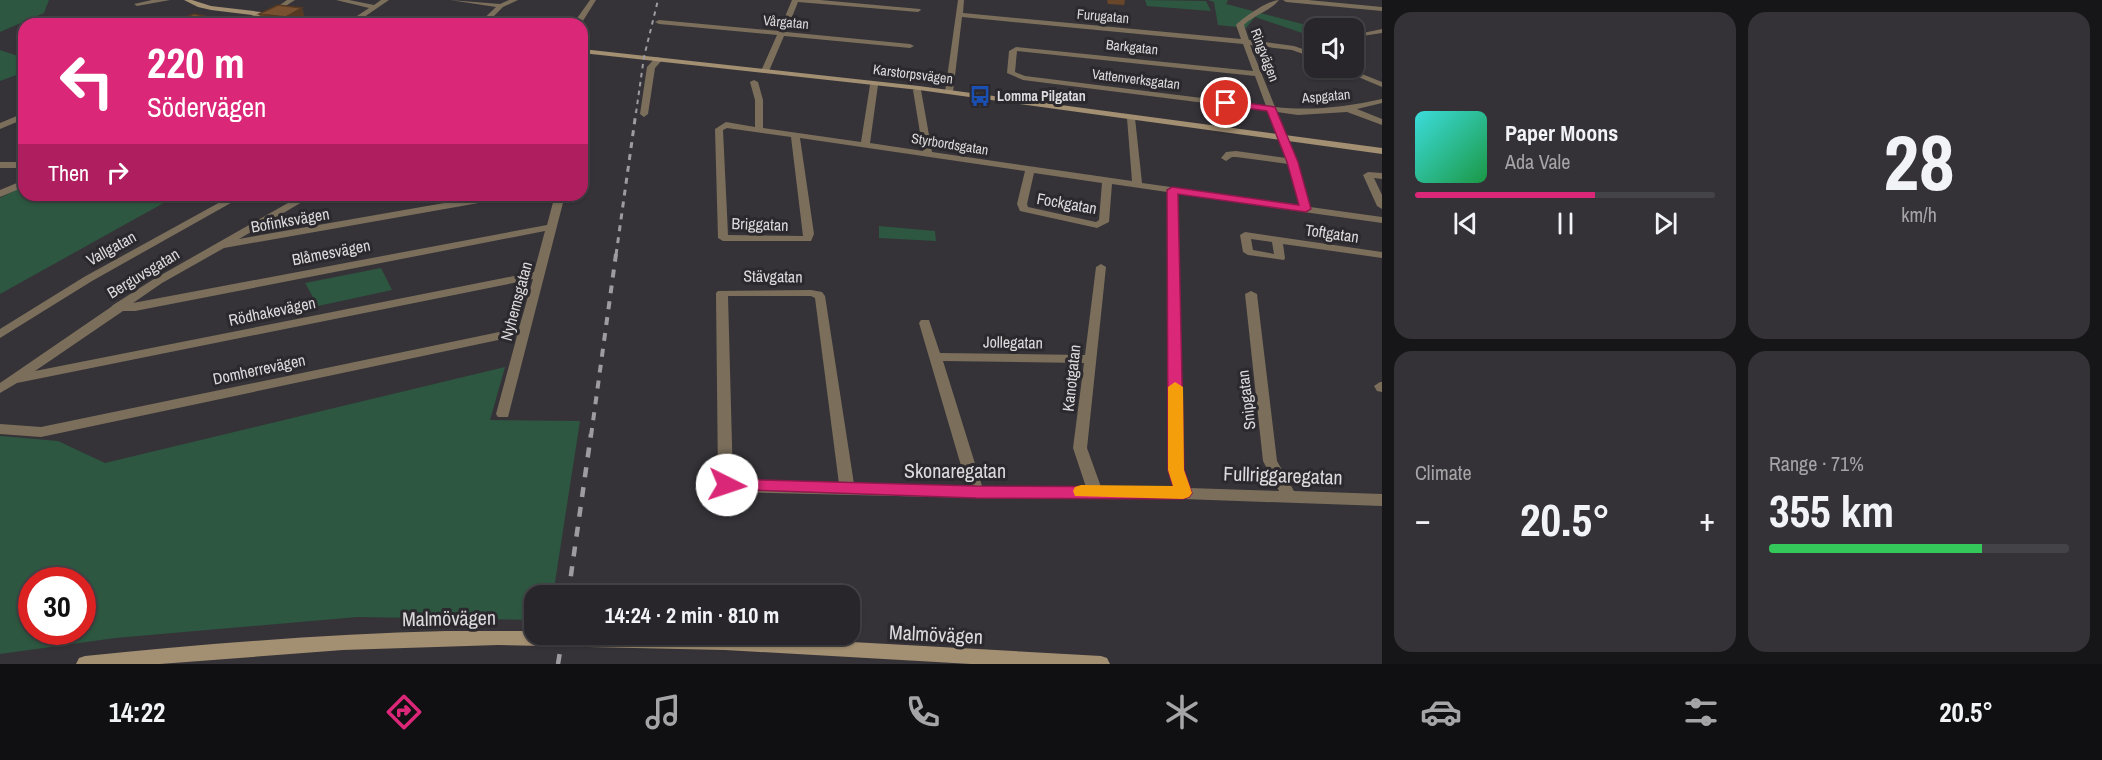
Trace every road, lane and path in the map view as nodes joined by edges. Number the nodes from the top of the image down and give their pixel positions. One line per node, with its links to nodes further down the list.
1 (167, 0): 14 (street)
2 (187, 0): 20 (street)
3 (292, 0): 17 (street)
4 (339, 0): 16 (street)
5 (386, 0): 16 (street)
6 (453, 0): 15 (street)
7 (514, 0): 15 (street)
8 (593, 0): 26 (street)
9 (795, 0): 19 (street); 29 (street)
10 (961, 0): 21 (street)
11 (1276, 0): 31 (street, Ringvägen)
12 (1286, 0): 13 (street)
13 (1339, 3): 18 (street)
14 (137, 4)
15 (501, 6): 25 (street)
16 (374, 7): 24 (street)
17 (279, 8)
18 (1382, 9)
19 (918, 10)
20 (262, 13): 22 (street); 23 (street)
21 (959, 15): 31 (street, Furugatan); 44 (street)
22 (251, 18)
23 (301, 18)
24 (357, 18)
25 (488, 18)
26 (581, 18)
27 (659, 22): 29 (street, Vårgatan)
28 (1382, 31): 30 (street)
29 (781, 34): 32 (street, Vårgatan); 37 (street)
30 (1364, 34)
31 (1245, 42): 34 (street); 38 (street, Ringvägen)
32 (910, 46)
33 (588, 52): 35 (street, Karstorpsvägen)
34 (1304, 52)
35 (658, 59): 37 (street, Karstorpsvägen); 48 (street)
36 (1013, 61): 38 (street, Barkgatan); 46 (street, Vattenverksgatan)
37 (765, 71): 44 (street, Karstorpsvägen)
38 (1258, 74): 46 (street, Ringvägen)
39 (1364, 78): 42 (street, Aspgatan)
40 (754, 82): 56 (street)
41 (874, 85): 59 (street)
42 (1382, 85)
43 (917, 90): 61 (street)
44 (949, 92): 58 (street, Karstorpsvägen)
45 (1382, 101): 47 (street, Aspgatan)
46 (1271, 109): 47 (street, Aspgatan); 58 (street, Ringvägen)
47 (1348, 109): 53 (street)
48 (644, 114)
49 (18, 118): 51 (street)
50 (1131, 118): 69 (street)
51 (13, 120): 52 (street); 55 (street)
52 (18, 121)
53 (1382, 123)
54 (723, 125): 56 (street, Styrbordsgatan); 57 (street, Briggatan)
55 (0, 126)
56 (759, 129): 57 (street, Styrbordsgatan)
57 (795, 135): 59 (street, Styrbordsgatan)
58 (1282, 136): 60 (street, Karstorpsvägen); 63 (street, Ringvägen)
59 (864, 144): 61 (street, Styrbordsgatan)
60 (1382, 151)
61 (928, 154): 66 (street, Styrbordsgatan)
62 (1226, 158): 63 (street)
63 (1292, 162): 78 (street, Ringvägen)
64 (1, 164): 65 (street)
65 (18, 165)
66 (1030, 169): 68 (street, Styrbordsgatan); 68 (street, Fockgatan)
67 (1382, 176): 77 (street)
68 (1107, 180): 69 (street, Styrbordsgatan)
69 (1137, 184): 71 (street, Styrbordsgatan)
70 (18, 186): 72 (street)
71 (1172, 190): 78 (street, Styrbordsgatan); 101 (street)
72 (0, 194)
73 (229, 201): 90 (street, Vallgatan)
74 (299, 201): 82 (street, Berguvsgatan)
75 (473, 201): 82 (street, Bofinksvägen)
76 (558, 201): 80 (street, Nyhemsgatan)
77 (1382, 206)
78 (1306, 209): 79 (street, Styrbordsgatan)
79 (1382, 220)
80 (552, 227): 85 (street, Nyhemsgatan); 87 (street, Blåmesvägen)
81 (1277, 240): 83 (street, Toftgatan)
82 (221, 246): 87 (street, Berguvsgatan)
83 (1382, 255)
84 (1101, 267): 92 (street, Kanotgatan)
85 (540, 274): 89 (street, Nyhemsgatan); 93 (street, Rödhakevägen)
86 (1251, 294): 102 (street, Snipgatan)
87 (117, 307): 93 (street, Berguvsgatan)
88 (925, 323): 91 (street)
89 (525, 331): 95 (street, Nyhemsgatan); 96 (street, Domherrevägen)
90 (0, 334)
91 (936, 357): 92 (street, Jollegatan); 100 (street)
92 (1089, 359): 99 (street, Kanotgatan)
93 (12, 380): 94 (street, Berguvsgatan)
94 (0, 389)
95 (503, 414)
96 (0, 429)
97 (727, 485): 98 (street, Skonaregatan); 98 (street, Stävgatan)
98 (847, 489): 100 (street, Skonaregatan)
99 (1095, 491): 100 (street, Skonaregatan); 101 (street, Skonaregatan)
100 (976, 492)
101 (1183, 493): 102 (street, Fullriggaregatan)
102 (1290, 497): 103 (street, Fullriggaregatan)
103 (1382, 500)
104 (85, 664): 105 (street, Malmövägen)
105 (1101, 664)

